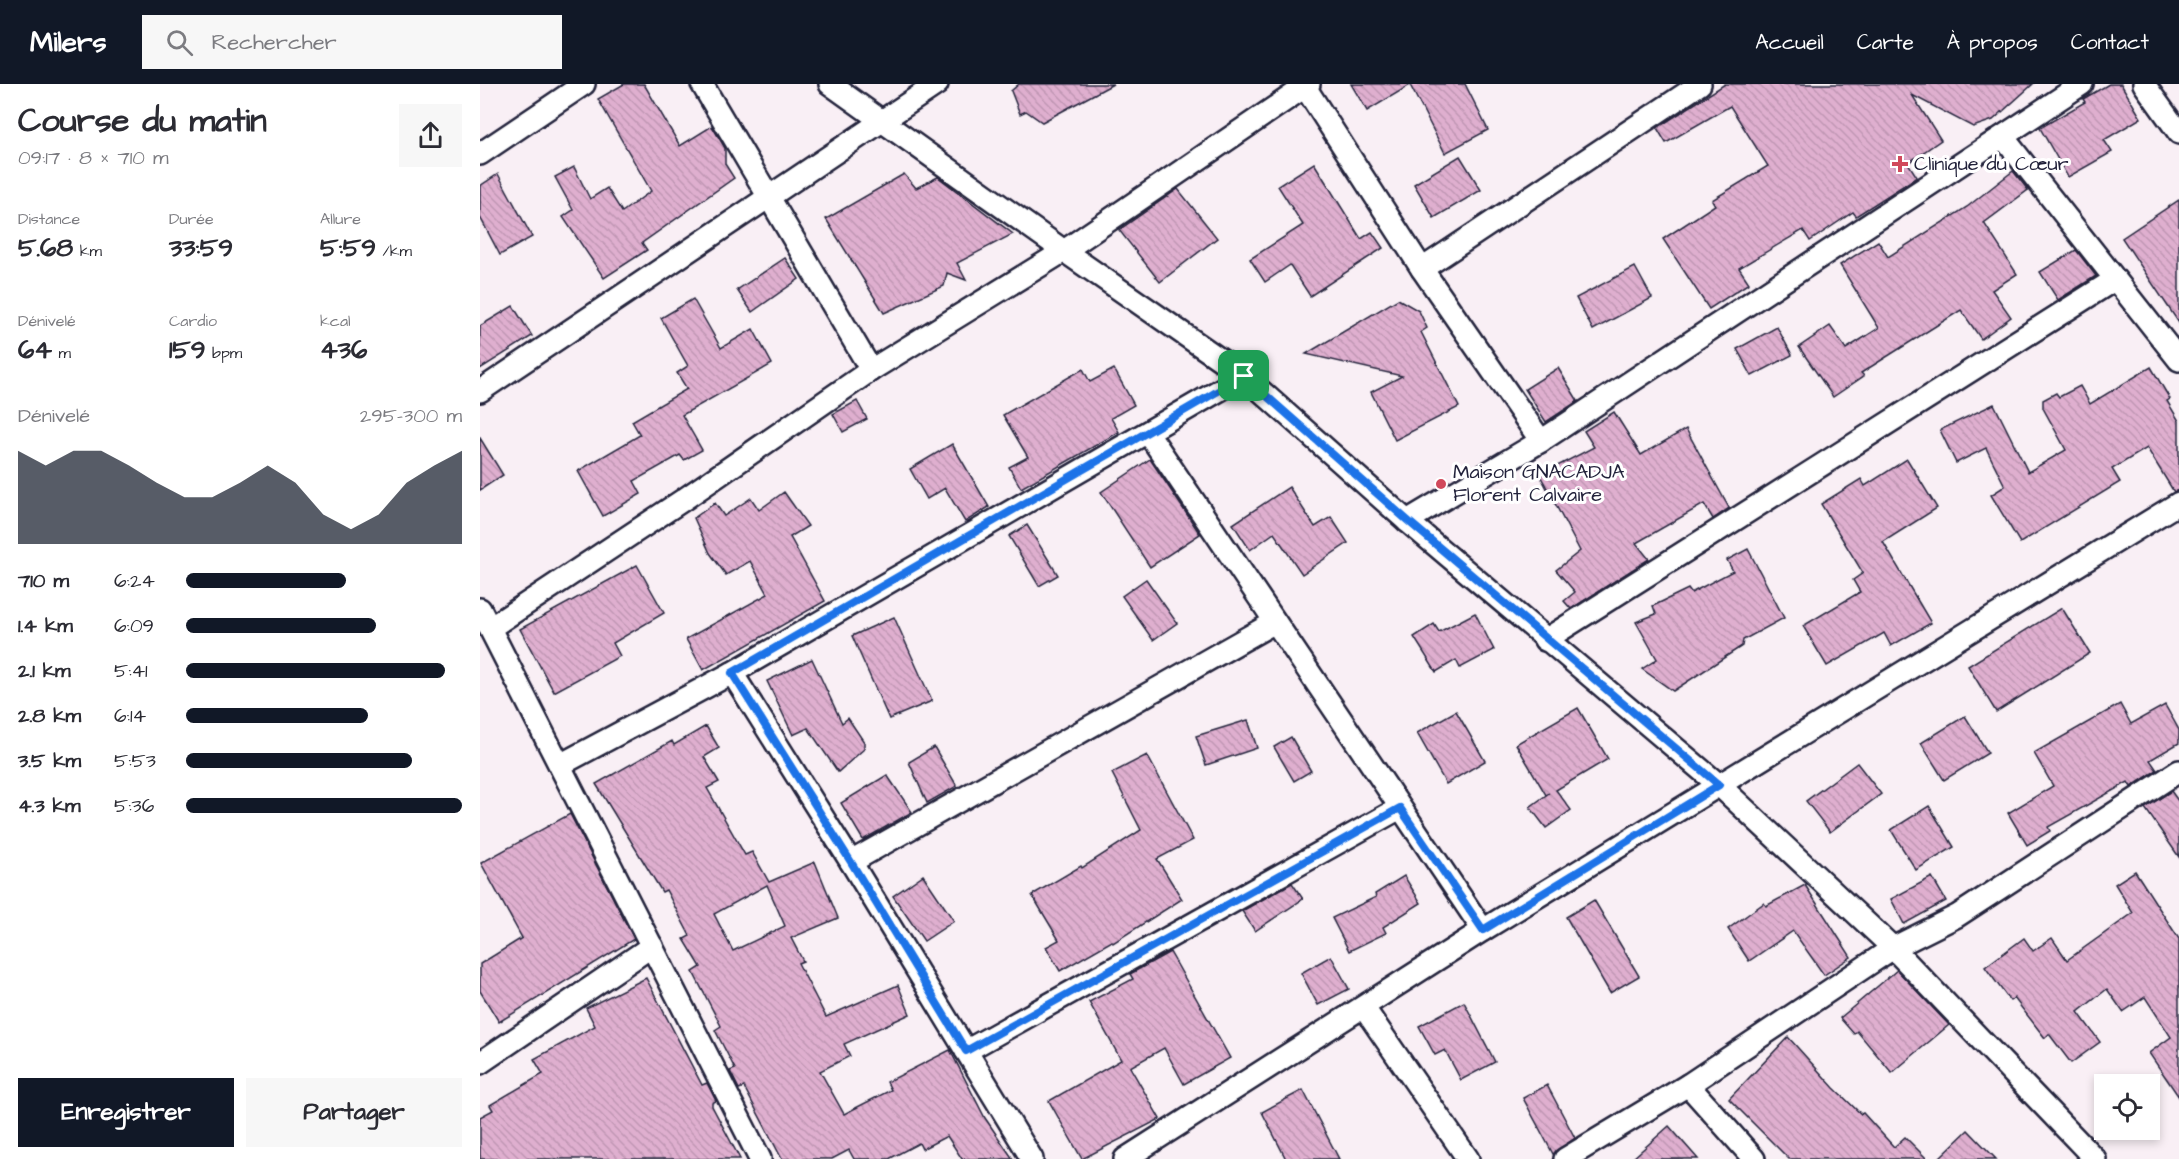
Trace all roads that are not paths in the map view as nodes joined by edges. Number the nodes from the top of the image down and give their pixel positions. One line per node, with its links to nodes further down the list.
1 (585, 84): 12 (street)
2 (702, 84): 13 (street)
3 (830, 84): 9 (street)
4 (937, 84): 9 (street)
5 (1700, 84): 15 (street)
6 (2082, 84): 11 (street)
7 (2144, 84): 10 (street)
8 (1307, 85): 14 (street); 15 (street)
9 (882, 121): 13 (street); 14 (street)
10 (2179, 133)
11 (2003, 137): 16 (street); 22 (street)
12 (480, 154)
13 (769, 197): 18 (street); 20 (street)
14 (1064, 251): 18 (street); 19 (street)
15 (1422, 269): 22 (street)
16 (2114, 280): 17 (street); 28 (street)
17 (2179, 360)
18 (871, 370): 27 (street)
19 (1244, 376): 21 (street); 24 (street)
20 (480, 391)
21 (1148, 433): 26 (street); 29 (street)
22 (1541, 441): 24 (street)
23 (2179, 503): 32 (street)
24 (1407, 520): 28 (street)
25 (480, 609): 27 (street)
26 (1275, 622): 33 (street); 34 (street)
27 (490, 628): 30 (street)
28 (1545, 640): 32 (street)
29 (732, 673): 30 (street); 34 (street)
30 (560, 765): 36 (street)
31 (2179, 771): 37 (street)
32 (1719, 785): 35 (street); 37 (street)
33 (1400, 808): 35 (street); 39 (street)
34 (851, 862): 39 (street)
35 (1483, 930): 38 (street)
36 (652, 946): 40 (street); 42 (street)
37 (1893, 948): 41 (street); 48 (street)
38 (1364, 1008): 44 (street); 45 (street)
39 (966, 1051): 43 (street)
40 (480, 1063)
41 (1688, 1085): 46 (street); 47 (street)
42 (760, 1159)
43 (1032, 1159)
44 (1125, 1159)
45 (1468, 1159)
46 (1565, 1159)
47 (1754, 1159)
48 (2095, 1159)

